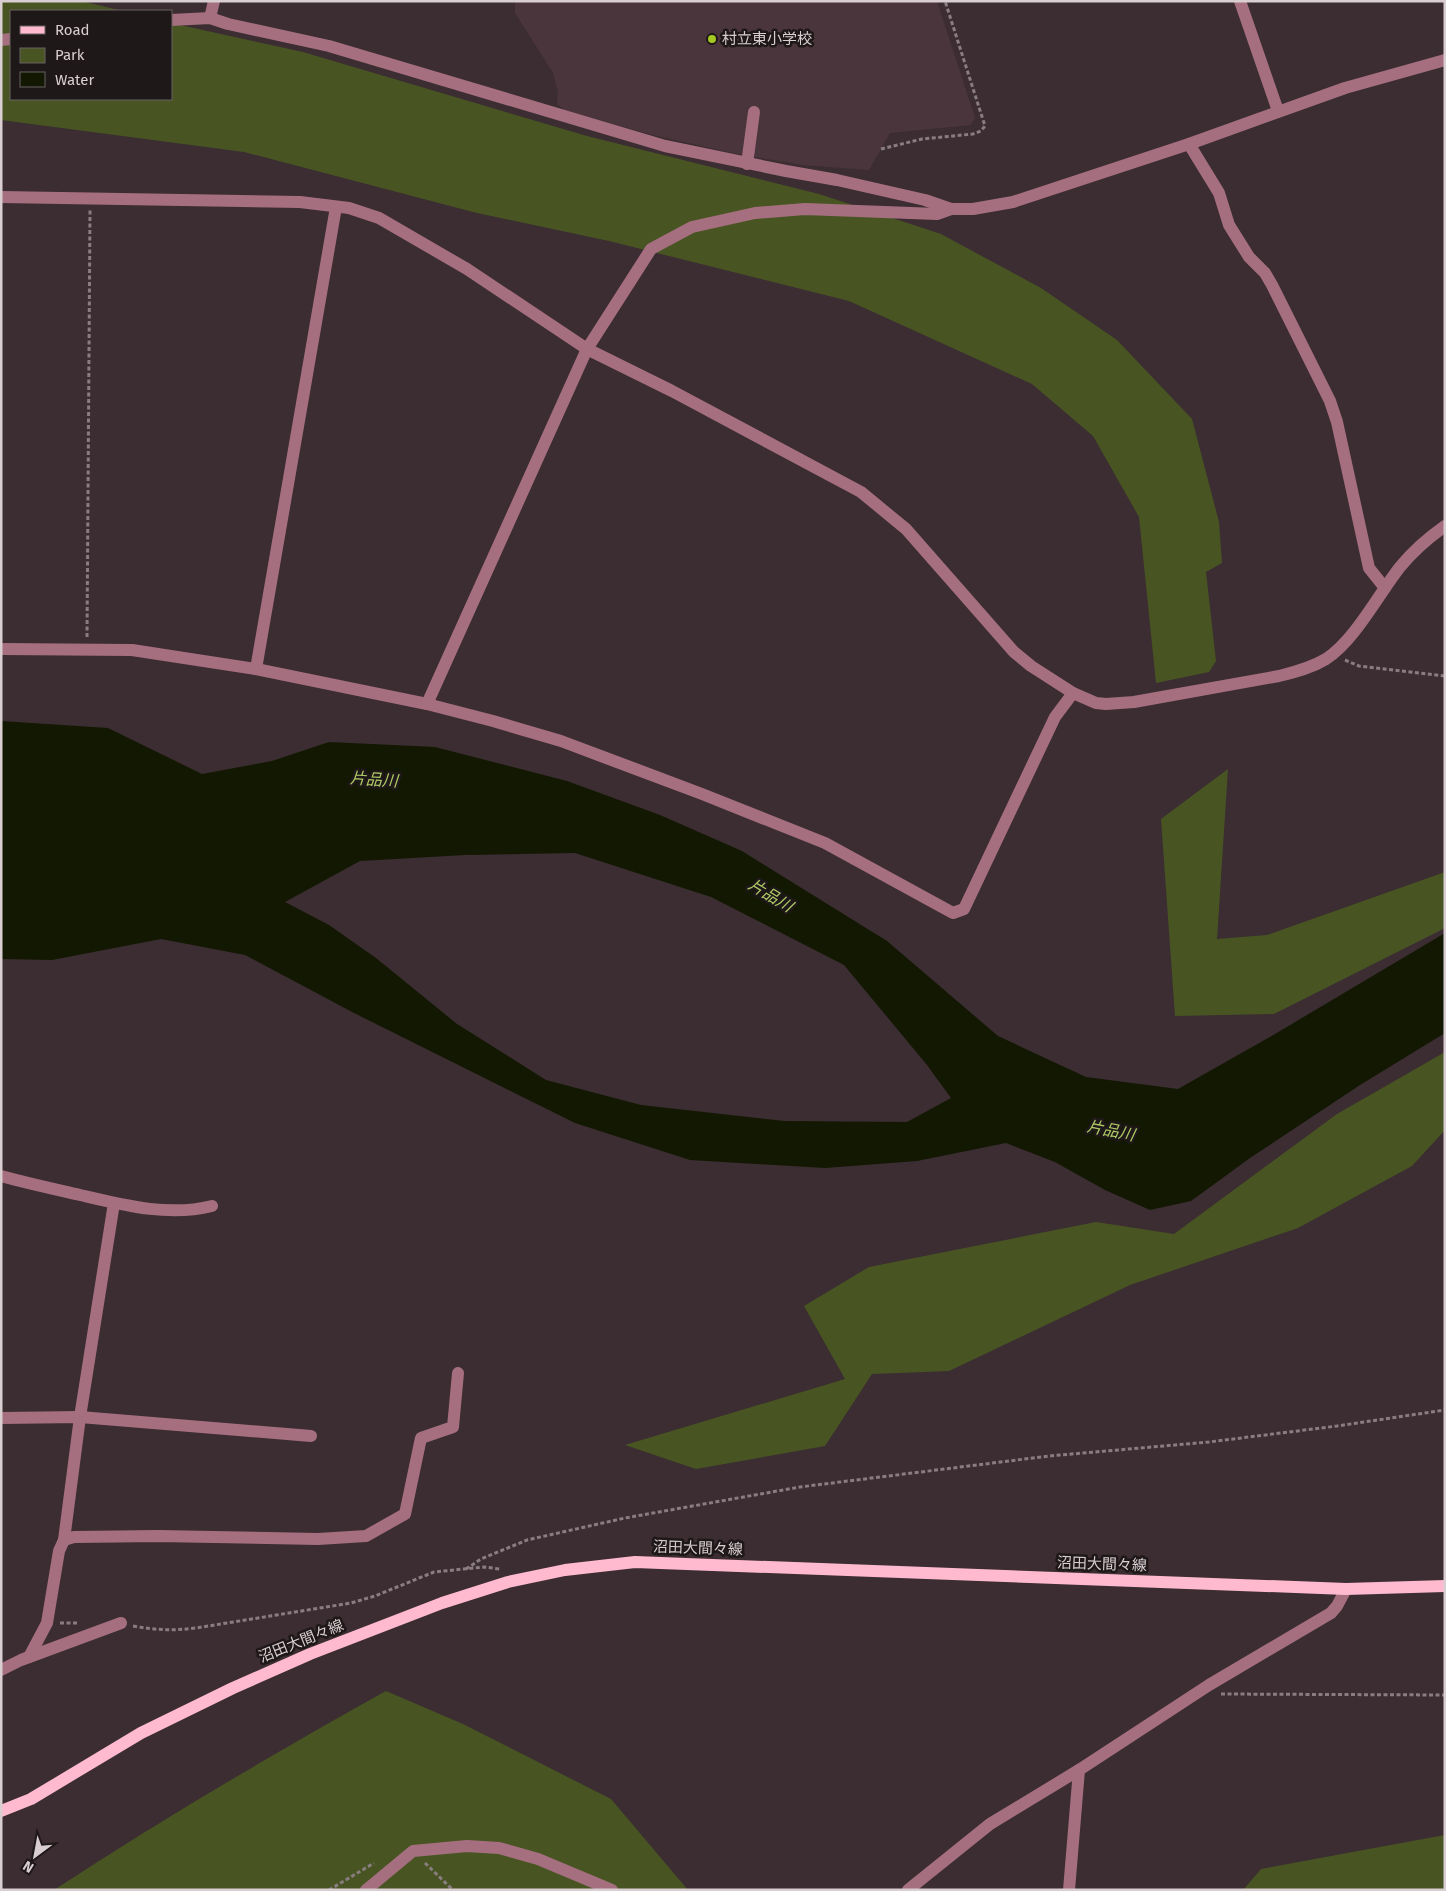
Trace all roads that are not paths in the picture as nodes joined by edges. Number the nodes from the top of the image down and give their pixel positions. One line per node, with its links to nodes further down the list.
1 (214, 1): 3 (street)
2 (1240, 1): 6 (street)
3 (210, 18): 4 (street); 9 (street)
4 (172, 20)
5 (1445, 60): 6 (street)
6 (1278, 111): 8 (street)
7 (754, 112): 9 (street)
8 (1189, 144): 12 (street); 15 (street)
9 (747, 164): 12 (street)
10 (1, 197): 11 (street)
11 (336, 207): 13 (street); 17 (street)
12 (951, 209): 13 (street)
13 (588, 349): 18 (street); 19 (street)
14 (1445, 526): 15 (street)
15 (1385, 588): 18 (street)
16 (1, 649): 17 (street)
17 (256, 669): 19 (street)
18 (1073, 693): 19 (street)
19 (427, 704)
20 (1, 1176): 21 (street)
21 (114, 1203): 22 (street); 24 (street)
22 (212, 1206)
23 (458, 1372): 27 (street)
24 (80, 1417): 25 (street); 26 (street); 27 (street)
25 (1, 1418)
26 (311, 1436)
27 (64, 1540): 31 (street)
28 (1445, 1586): 29 (main road, 沼田大間々線)
29 (1346, 1588): 33 (street); 34 (main road, 沼田大間々線)
30 (121, 1623): 31 (street)
31 (28, 1657): 32 (street)
32 (1, 1670)
33 (1080, 1770): 37 (street); 38 (street)
34 (1, 1811)
35 (366, 1890): 36 (street)
36 (612, 1890)
37 (908, 1890)
38 (1069, 1890)

